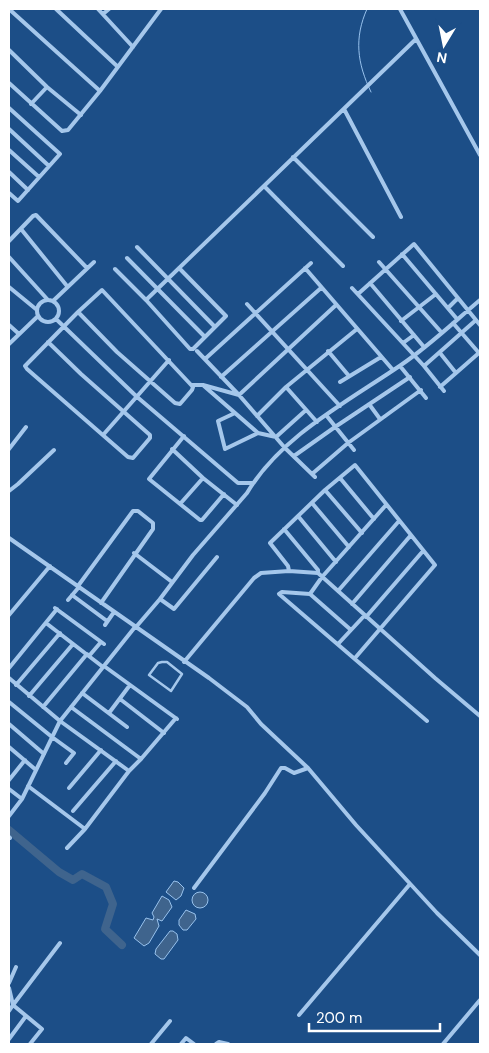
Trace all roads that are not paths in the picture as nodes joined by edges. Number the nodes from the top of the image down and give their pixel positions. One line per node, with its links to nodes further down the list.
1 (9, 9): 14 (street)
2 (56, 9): 11 (street)
3 (98, 9): 7 (street)
4 (109, 9): 7 (street)
5 (161, 9): 9 (street)
6 (400, 9): 8 (street)
7 (103, 14): 9 (street)
8 (416, 39): 17 (street); 21 (street)
9 (133, 47): 11 (street)
10 (9, 50): 13 (street)
11 (118, 67): 14 (street)
12 (9, 83): 15 (street)
13 (47, 87): 15 (street); 18 (street)
14 (100, 91): 18 (street)
15 (31, 104): 18 (street)
16 (9, 108): 23 (street)
17 (344, 109): 22 (street); 29 (street)
18 (81, 115)
19 (9, 129): 23 (street)
20 (9, 150): 25 (street)
21 (480, 155)
22 (294, 157): 26 (street); 31 (street)
23 (49, 166): 25 (street)
24 (9, 172): 27 (street)
25 (39, 177): 27 (street)
26 (264, 186): 40 (street); 42 (street)
27 (28, 190): 28 (street)
28 (9, 193)
29 (401, 217)
30 (21, 229): 32 (street); 41 (street); 48 (street)
31 (373, 237)
32 (9, 241)
33 (137, 247): 46 (street)
34 (402, 254): 45 (street); 54 (street); 55 (street)
35 (9, 257): 58 (street)
36 (127, 258): 52 (street)
37 (94, 262): 41 (street)
38 (379, 262): 45 (street)
39 (311, 263): 43 (street)
40 (344, 266)
41 (87, 268): 48 (street)
42 (179, 268): 46 (street); 75 (street)
43 (305, 268): 50 (street); 66 (street)
44 (115, 269): 56 (street)
45 (386, 269): 47 (street); 61 (street)
46 (168, 279): 52 (street); 75 (street)
47 (370, 283): 53 (street); 70 (street)
48 (67, 286): 58 (street)
49 (9, 287): 63 (street)
50 (321, 288): 60 (street); 77 (street)
51 (352, 288): 53 (street)
52 (157, 289): 56 (street); 82 (street)
53 (358, 294): 84 (street)
54 (436, 294): 61 (street); 62 (street)
55 (458, 298): 62 (street); 64 (street)
56 (146, 300): 82 (street)
57 (480, 300): 64 (street)
58 (50, 301): 63 (street); 68 (street)
59 (248, 304): 66 (street)
60 (336, 306): 76 (street); 87 (street)
61 (420, 307): 70 (street); 78 (street)
62 (448, 308): 71 (street)
63 (37, 310): 67 (street)
64 (468, 310): 69 (street); 71 (street)
65 (78, 312): 74 (street); 95 (street); 104 (street)
66 (256, 313): 77 (street); 94 (street)
67 (38, 316): 68 (street); 80 (street)
68 (56, 319): 74 (street)
69 (476, 320): 73 (street); 79 (street)
70 (402, 321): 81 (street)
71 (455, 321): 78 (street); 79 (street)
72 (9, 325): 80 (street)
73 (480, 325)
74 (64, 327): 83 (street); 113 (street)
75 (215, 327): 82 (street)
76 (357, 329): 89 (street); 93 (street)
77 (272, 331): 87 (street); 102 (street)
78 (442, 333): 86 (street)
79 (461, 333): 90 (street); 91 (street)
80 (19, 334): 85 (street)
81 (414, 335): 84 (street); 86 (street)
82 (205, 337)
83 (48, 342): 118 (street); 127 (street)
84 (403, 343): 92 (street)
85 (9, 344)
86 (424, 347): 92 (street)
87 (289, 350): 98 (street); 112 (street)
88 (197, 351): 94 (street)
89 (328, 351): 98 (street); 101 (street)
90 (440, 353): 97 (street); 100 (street)
91 (480, 353): 100 (street)
92 (414, 355): 96 (street); 97 (street)
93 (381, 357): 99 (street); 101 (street)
94 (205, 359): 102 (street)
95 (169, 360): 104 (street); 106 (street)
96 (400, 366): 99 (street); 103 (street)
97 (424, 366): 109 (street)
98 (307, 370): 108 (street); 116 (street)
99 (393, 370): 116 (street)
100 (456, 373): 109 (street)
101 (349, 376): 105 (street)
102 (222, 377): 112 (street)
103 (410, 377): 110 (street); 115 (street)
104 (150, 381): 106 (street); 113 (street)
105 (340, 382)
106 (192, 385): 107 (street)
107 (204, 385): 112 (street); 119 (street)
108 (286, 387): 117 (street); 121 (street)
109 (440, 387): 111 (street)
110 (421, 390): 114 (street); 122 (street)
111 (444, 392)
112 (239, 395): 121 (street)
113 (136, 396): 118 (street); 128 (street)
114 (426, 398)
115 (369, 404): 122 (street); 125 (street)
116 (340, 406): 120 (street)
117 (306, 410): 123 (street); 129 (street)
118 (123, 411): 127 (street); 127 (street)
119 (235, 413): 126 (street); 126 (street)
120 (326, 415): 123 (street); 125 (street)
121 (257, 416): 129 (street)
122 (380, 419): 130 (street)
123 (317, 422): 131 (street)
124 (26, 427): 132 (street)
125 (335, 427): 130 (street); 136 (street)
126 (258, 433): 129 (street)
127 (103, 435)
128 (184, 436): 133 (street); 139 (street)
129 (276, 437): 131 (street)
130 (348, 444): 135 (street); 136 (street)
131 (285, 448): 136 (street); 139 (street)
132 (9, 449)
133 (172, 449): 137 (street); 144 (street)
134 (54, 450): 141 (street)
135 (354, 450)
136 (294, 456)
137 (203, 478): 142 (street); 144 (street)
138 (340, 478): 140 (street); 146 (street); 148 (street)
139 (253, 483): 145 (street)
140 (326, 490): 143 (street); 151 (street)
141 (9, 491)
142 (224, 494): 144 (street); 145 (street)
143 (312, 503): 147 (street); 154 (street)
144 (180, 504)
145 (237, 505): 163 (street)
146 (386, 505): 148 (street); 149 (street)
147 (298, 516): 150 (street); 158 (street)
148 (374, 519): 151 (street)
149 (399, 521): 152 (street); 165 (street)
150 (284, 529): 160 (street); 161 (street)
151 (362, 533): 154 (street)
152 (411, 536): 155 (street); 171 (street)
153 (9, 538): 159 (street)
154 (349, 547): 158 (street)
155 (423, 551): 174 (street); 177 (street)
156 (134, 553): 163 (street); 164 (street); 170 (street)
157 (217, 557): 168 (street)
158 (336, 562): 162 (street)
159 (50, 566): 164 (street); 173 (street)
160 (289, 571): 161 (street); 184 (street)
161 (318, 573): 162 (street)
162 (322, 577): 165 (street); 166 (street)
163 (172, 582): 168 (street)
164 (78, 586): 167 (street); 170 (street)
165 (338, 591): 171 (street)
166 (310, 594): 178 (street); 181 (street)
167 (72, 595): 169 (street); 172 (street)
168 (160, 598): 176 (street)
169 (68, 600)
170 (100, 603): 172 (street)
171 (352, 604): 174 (street)
172 (114, 612): 176 (street)
173 (9, 615)
174 (366, 616): 177 (street); 178 (street)
175 (46, 623): 179 (street); 182 (street); 186 (street)
176 (135, 627): 184 (street); 185 (street)
177 (380, 629): 183 (street); 198 (street)
178 (351, 630): 181 (street)
179 (60, 633): 180 (street); 189 (street)
180 (73, 644): 182 (street); 192 (street)
181 (338, 644): 183 (street)
182 (88, 655): 185 (street); 195 (street)
183 (355, 658): 200 (street)
184 (184, 662): 212 (street)
185 (104, 666): 190 (street); 191 (street)
186 (9, 668)
187 (149, 675): 187 (street)
188 (9, 678): 189 (street)
189 (16, 684): 192 (street)
190 (130, 685): 193 (street); 203 (street)
191 (82, 693): 196 (street); 197 (street)
192 (29, 696): 195 (street)
193 (120, 699): 197 (street); 203 (street)
194 (9, 702): 204 (street)
195 (43, 707): 199 (street)
196 (71, 707): 199 (street); 208 (street)
197 (109, 714): 202 (street)
198 (480, 716)
199 (60, 721): 204 (street); 206 (street)
200 (427, 721)
201 (9, 724): 207 (street)
202 (127, 727)
203 (164, 733): 208 (street)
204 (52, 737): 207 (street); 211 (street)
205 (10, 749): 209 (street)
206 (101, 750): 210 (street); 217 (street)
207 (44, 754): 213 (street)
208 (142, 759): 214 (street)
209 (25, 760): 213 (street); 215 (street)
210 (116, 761): 214 (street); 220 (street)
211 (66, 763)
212 (308, 768): 224 (street); 225 (street)
213 (36, 770): 216 (street)
214 (129, 771): 222 (street)
215 (9, 780)
216 (28, 786): 219 (street); 222 (street)
217 (69, 788)
218 (9, 789): 219 (street)
219 (22, 799): 221 (street)
220 (73, 811)
221 (9, 814)
222 (85, 829): 223 (street)
223 (67, 848)
224 (410, 884): 227 (street); 234 (street)
225 (194, 888)
226 (60, 942): 232 (street)
227 (480, 954)
228 (16, 967): 229 (street)
229 (9, 983)
230 (9, 988): 232 (street)
231 (480, 1000): 244 (street)
232 (13, 1005): 233 (street); 235 (street)
233 (9, 1011)
234 (300, 1015)
235 (26, 1016): 237 (street); 238 (street)
236 (170, 1021): 239 (street)
237 (9, 1039)
238 (30, 1044)
239 (151, 1044)
240 (181, 1044): 241 (street)
241 (194, 1044)
242 (216, 1044): 243 (street)
243 (228, 1044)
244 (442, 1044)

